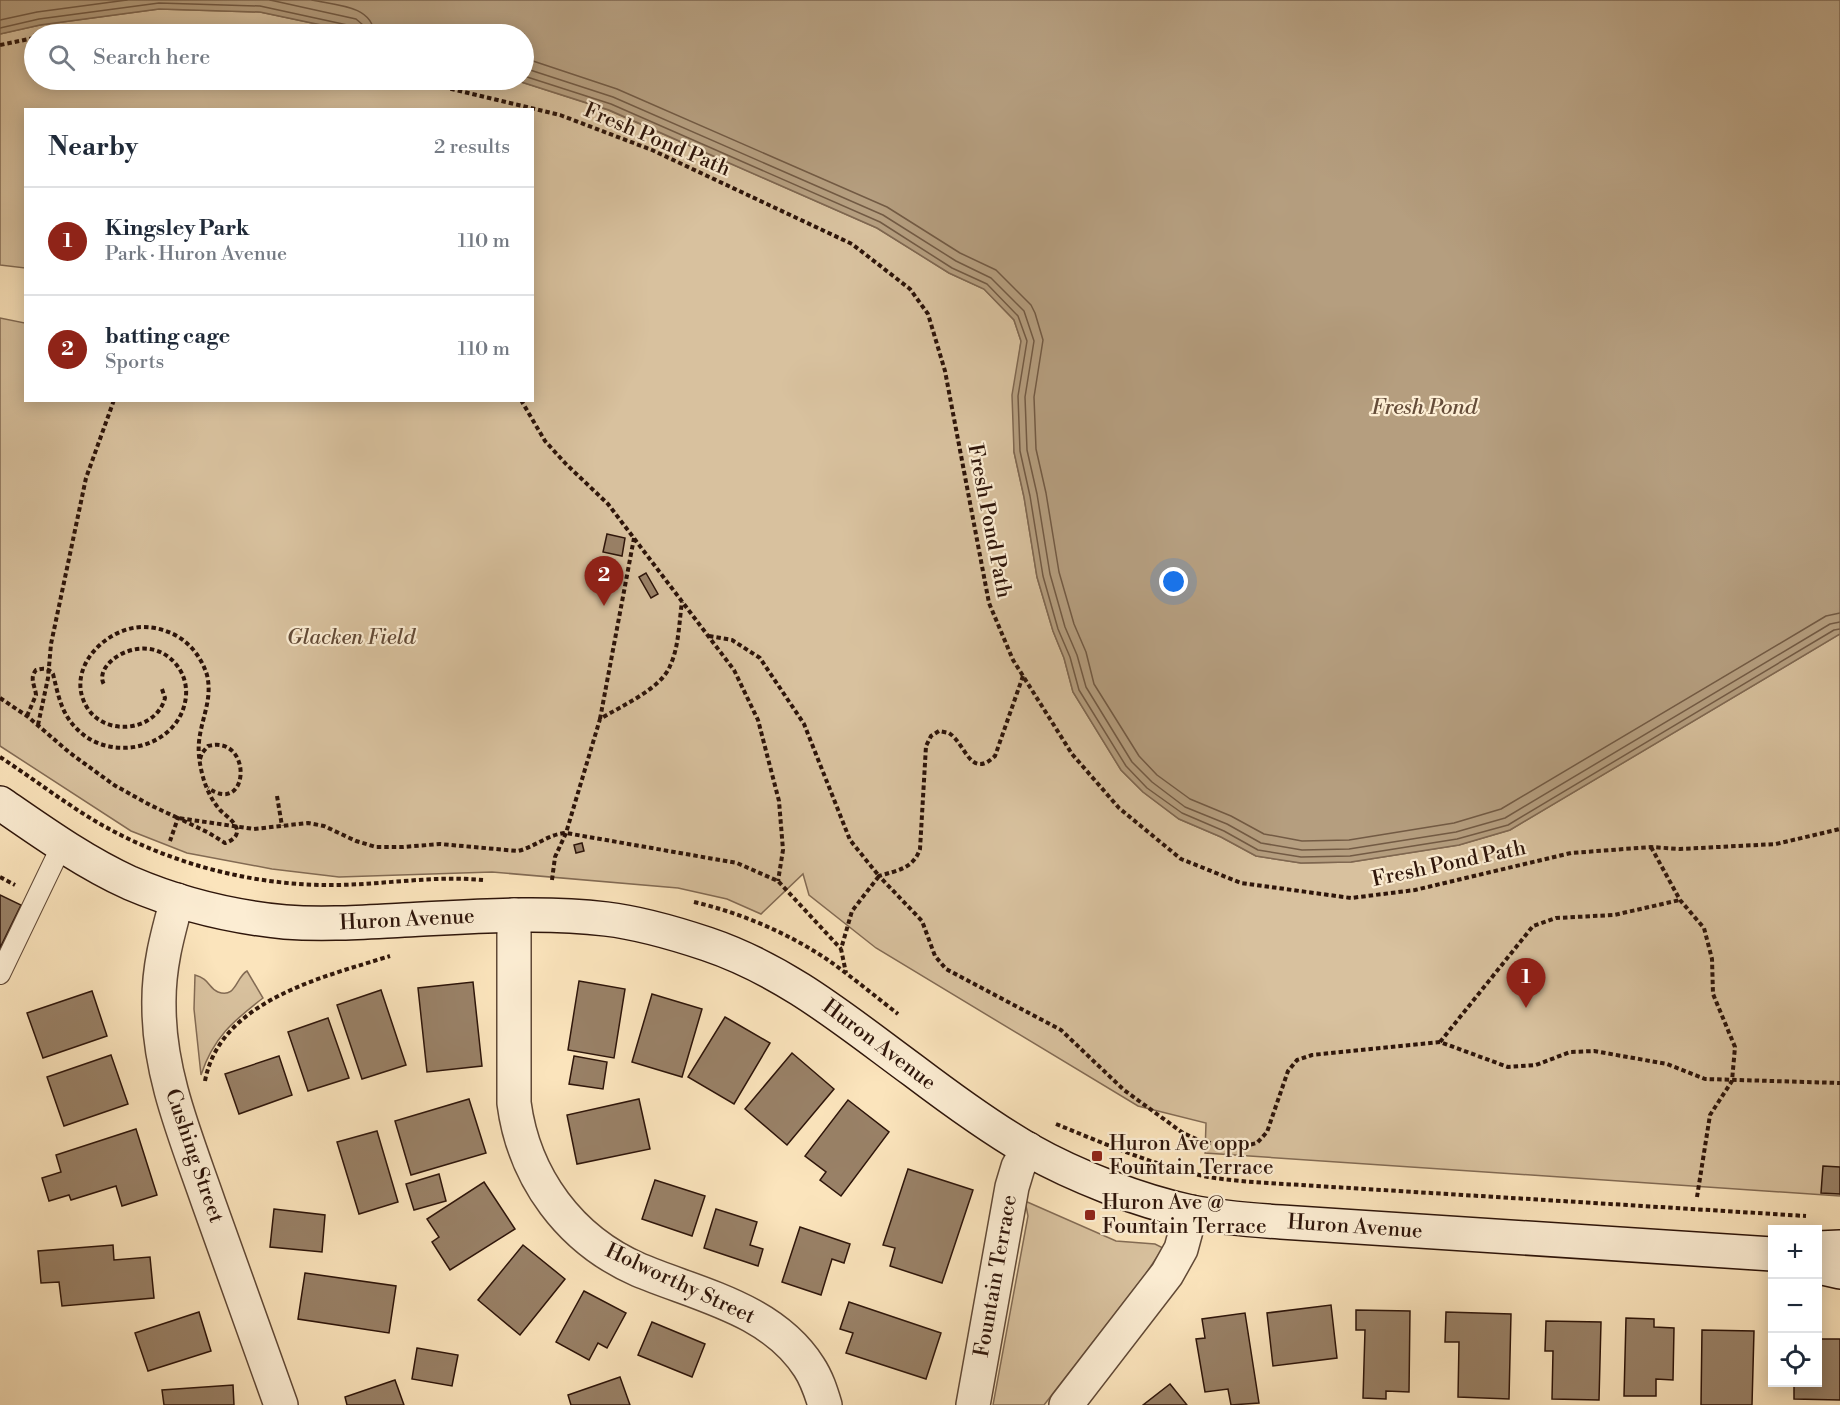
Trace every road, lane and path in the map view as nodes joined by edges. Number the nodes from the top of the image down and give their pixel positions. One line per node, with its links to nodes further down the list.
1 (24, 40): 2 (path)
2 (0, 45)
3 (456, 90): 4 (path, Fresh Pond Path)
4 (531, 108)
5 (534, 109): 12 (path, Fresh Pond Path)
6 (113, 402): 11 (path)
7 (521, 402): 8 (path)
8 (634, 537): 9 (path); 17 (path)
9 (682, 601): 10 (path); 17 (path)
10 (708, 636): 31 (path); 33 (path)
11 (49, 671): 13 (path); 16 (path); 18 (path)
12 (1023, 676): 30 (path, Fresh Pond Path); 31 (path)
13 (105, 686)
14 (162, 689): 19 (path)
15 (0, 698): 16 (path)
16 (27, 716): 18 (path)
17 (600, 719): 27 (path)
18 (38, 725): 23 (path)
19 (200, 762): 20 (path); 20 (path)
20 (207, 788): 25 (path)
21 (277, 796): 24 (path)
22 (0, 802): 29 (street, Huron Avenue)
23 (178, 818): 25 (path); 25 (path); 28 (path)
24 (282, 826): 25 (path); 27 (path)
25 (236, 827)
26 (1840, 829): 30 (path, Fresh Pond Path)
27 (566, 833): 32 (path); 33 (path)
28 (170, 841)
29 (62, 845): 34 (street, Huron Avenue); 39 (lane)
30 (1651, 847): 35 (path)
31 (879, 876): 37 (path); 41 (path)
32 (552, 880)
33 (778, 881): 37 (path)
34 (177, 900): 36 (street, Huron Avenue); 53 (street, Cushing Street)
35 (1680, 900): 41 (path); 42 (path)
36 (514, 915): 45 (street, Huron Avenue); 54 (street, Holworthy Street)
37 (841, 949): 40 (path)
38 (393, 956): 44 (path)
39 (0, 974)
40 (846, 974)
41 (1440, 1042): 42 (path)
42 (1732, 1081): 43 (path); 46 (path)
43 (1840, 1083)
44 (204, 1088)
45 (1028, 1149): 47 (street, Huron Avenue); 55 (street, Fountain Terrace)
46 (1697, 1197)
47 (1191, 1212): 50 (street, Huron Avenue); 56 (street)
48 (1840, 1247): 49 (street)
49 (1822, 1248)
50 (1768, 1254)
51 (1822, 1268): 52 (street)
52 (1840, 1272)
53 (281, 1405)
54 (825, 1405)
55 (973, 1405)
56 (1066, 1405)

